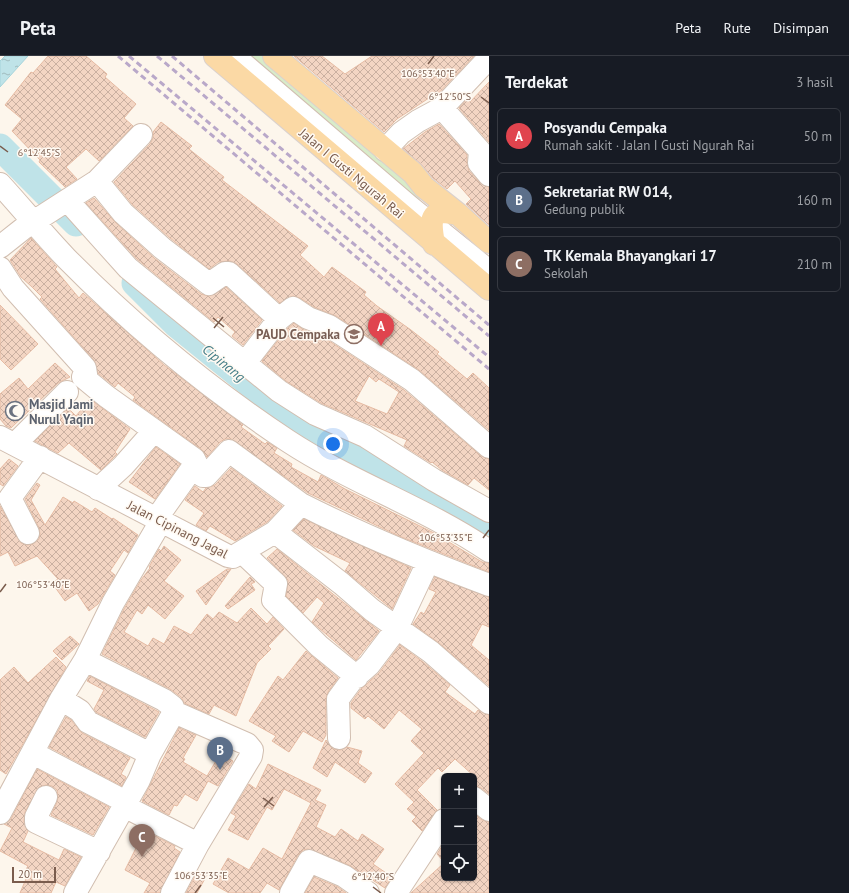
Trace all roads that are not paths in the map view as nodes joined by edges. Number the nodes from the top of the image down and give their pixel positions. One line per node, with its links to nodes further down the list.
1 (215, 56): 13 (main road, Jalan I Gusti Ngurah Rai)
2 (234, 56): 13 (street)
3 (274, 56): 7 (main road)
4 (489, 58): 5 (street)
5 (442, 108): 7 (street); 8 (street)
6 (141, 135): 9 (street)
7 (385, 150): 11 (main road)
8 (489, 175)
9 (97, 181): 12 (street); 22 (street)
10 (0, 184): 15 (street)
11 (424, 187): 13 (main road); 14 (main road)
12 (65, 203): 15 (street); 23 (street)
13 (401, 207): 16 (main road, Jalan I Gusti Ngurah Rai)
14 (458, 214): 16 (main road); 17 (main road)
15 (38, 219): 18 (street); 37 (street)
16 (432, 234): 20 (street); 21 (main road, Jalan I Gusti Ngurah Rai)
17 (489, 242)
18 (0, 247)
19 (0, 268): 25 (street)
20 (489, 271)
21 (489, 289)
22 (279, 319): 23 (street); 27 (street)
23 (246, 363): 32 (street)
24 (67, 392): 26 (street)
25 (154, 431): 29 (street); 30 (street)
26 (7, 440): 28 (street, Jalan Cipinang Jagal)
27 (489, 447)
28 (40, 457): 30 (street, Jalan Cipinang Jagal); 35 (street)
29 (193, 467): 31 (street); 33 (street)
30 (98, 489): 33 (street, Jalan Cipinang Jagal)
31 (301, 504): 34 (street, Jalan Cipinang Jagal); 38 (street)
32 (489, 511)
33 (159, 520): 36 (street, Jalan Cipinang Jagal); 41 (street)
34 (275, 532): 36 (street, Jalan Cipinang Jagal); 40 (street)
35 (28, 533)
36 (242, 552): 42 (street)
37 (489, 552)
38 (428, 562): 39 (street); 40 (street)
39 (489, 585)
40 (396, 628): 42 (street); 44 (street)
41 (85, 660): 43 (street); 45 (street)
42 (357, 677): 46 (street)
43 (61, 699): 47 (street); 48 (street)
44 (489, 703)
45 (174, 712): 48 (street); 55 (street)
46 (339, 738)
47 (33, 753): 51 (street); 53 (street)
48 (150, 754): 51 (street)
49 (46, 797): 56 (street)
50 (477, 800): 52 (street)
51 (125, 804): 55 (street); 56 (street)
52 (489, 810)
53 (0, 813)
54 (441, 825): 61 (street)
55 (198, 844): 58 (street)
56 (99, 852): 57 (street)
57 (75, 893)
58 (172, 893)
59 (291, 893): 60 (street)
60 (368, 893)
61 (396, 893)

